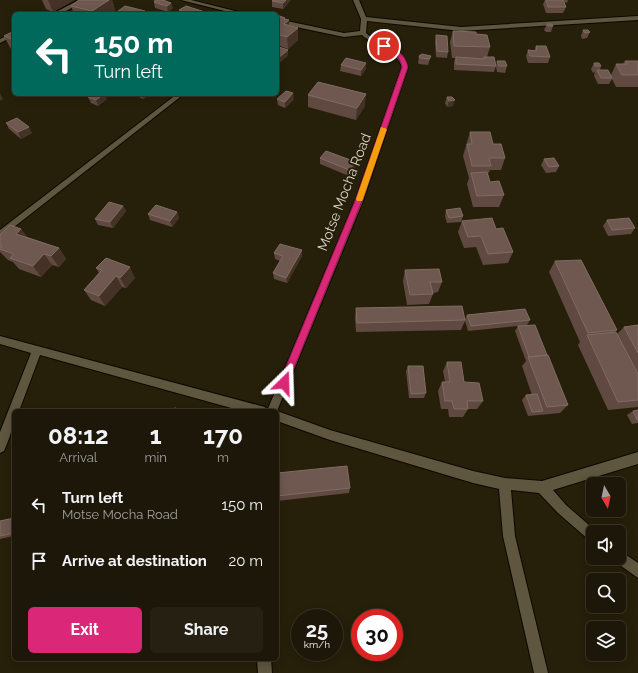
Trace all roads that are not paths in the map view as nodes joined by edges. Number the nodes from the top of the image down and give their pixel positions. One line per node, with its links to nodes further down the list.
1 (84, 0): 4 (street)
2 (184, 0): 5 (street)
3 (356, 0): 7 (street)
4 (59, 12)
5 (235, 12)
6 (638, 18): 7 (street)
7 (364, 19): 9 (street)
8 (279, 21): 9 (street)
9 (363, 33): 18 (street, Motse Mocha Road)
10 (12, 35): 11 (street)
11 (0, 41)
12 (178, 96): 13 (street)
13 (0, 235)
14 (0, 340): 15 (street)
15 (37, 348): 16 (street); 17 (street)
16 (14, 409)
17 (254, 409)
18 (273, 409)
19 (12, 415): 21 (street)
20 (279, 417): 23 (street)
21 (0, 447)
22 (638, 458): 24 (street)
23 (505, 484): 24 (street); 30 (street)
24 (542, 487): 25 (street)
25 (586, 530)
26 (626, 562): 27 (street)
27 (638, 571)
28 (264, 661): 29 (street)
29 (266, 673)
30 (541, 673)

